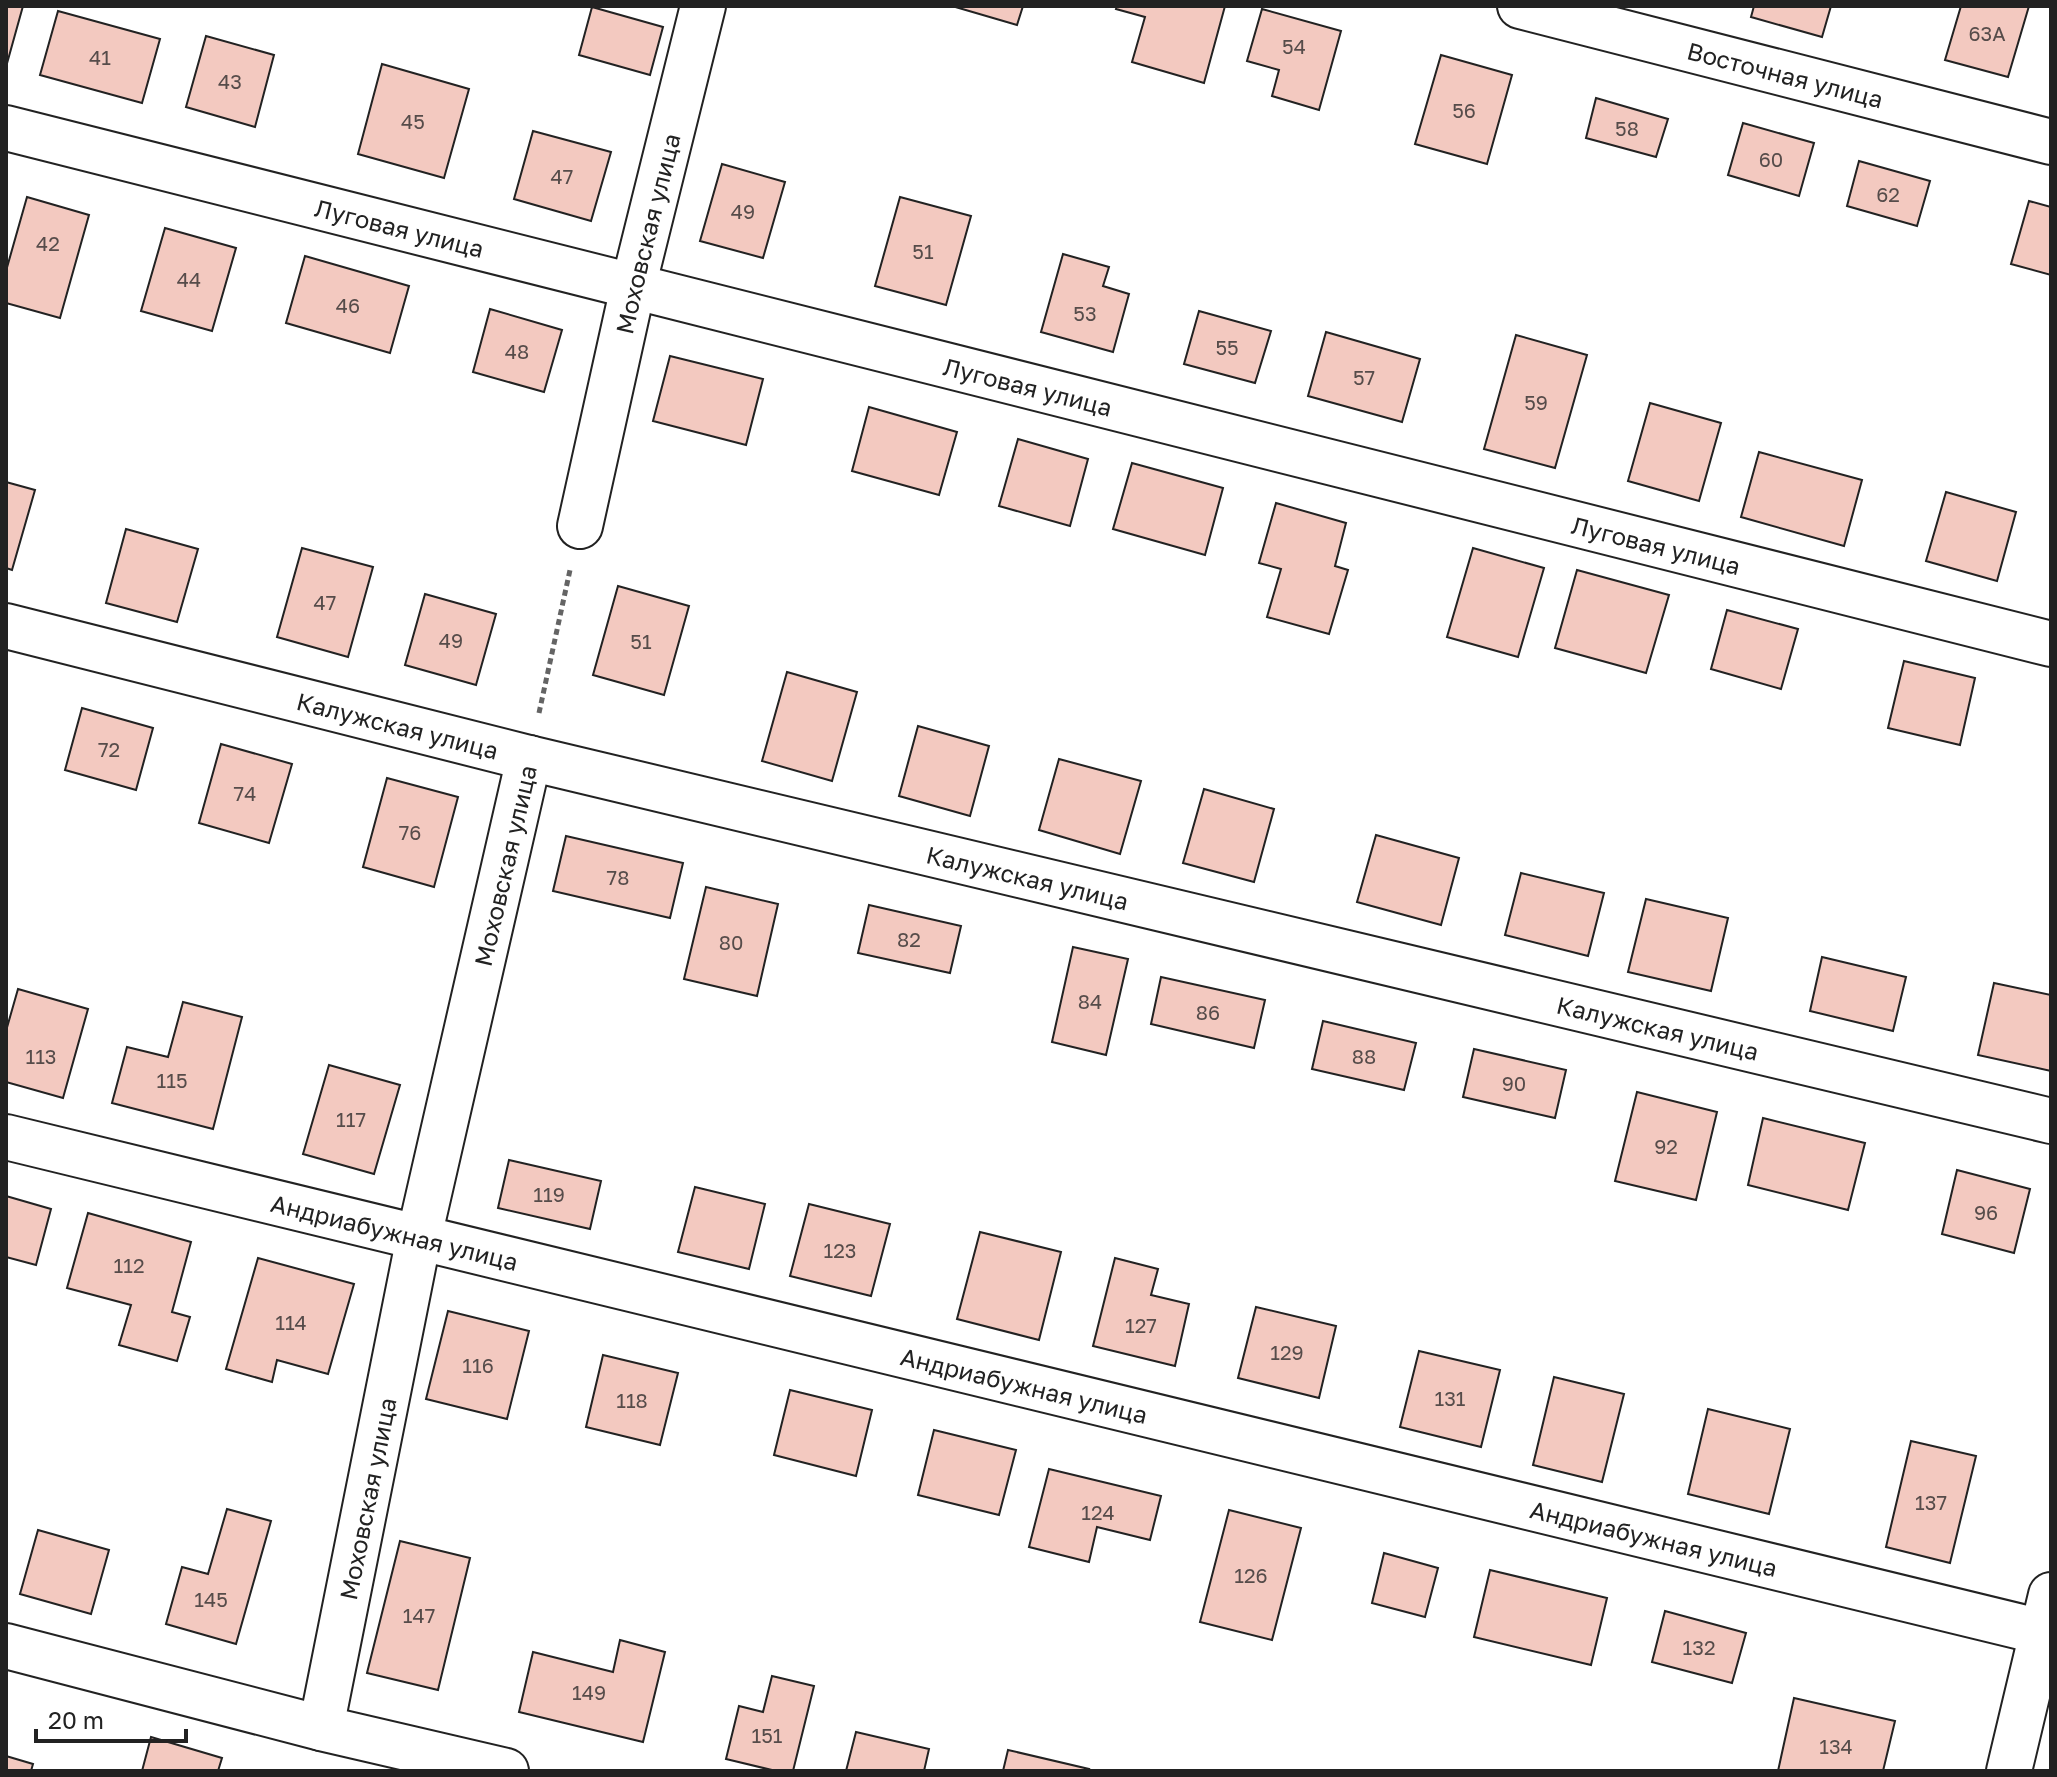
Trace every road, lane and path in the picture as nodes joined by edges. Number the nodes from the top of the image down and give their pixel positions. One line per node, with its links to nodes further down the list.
1 (703, 6): 5 (street, Моховская улица)
2 (1520, 6): 4 (street, Восточная улица)
3 (6, 128): 5 (street, Луговая улица)
4 (2051, 142)
5 (633, 287): 6 (street, Моховская улица); 8 (street, Луговая улица)
6 (580, 526): 9 (path, Моховская улица)
7 (6, 626): 9 (street, Калужская улица)
8 (2051, 644)
9 (529, 758): 10 (street, Калужская улица); 12 (street, Моховская улица)
10 (2051, 1121)
11 (6, 1137): 12 (street, Андриабужная улица)
12 (419, 1237): 13 (street, Андриабужная улица); 15 (street, Моховская улица)
13 (2047, 1614): 17 (street)
14 (6, 1646): 15 (street)
15 (321, 1728): 16 (street)
16 (506, 1771)
17 (2009, 1771)

